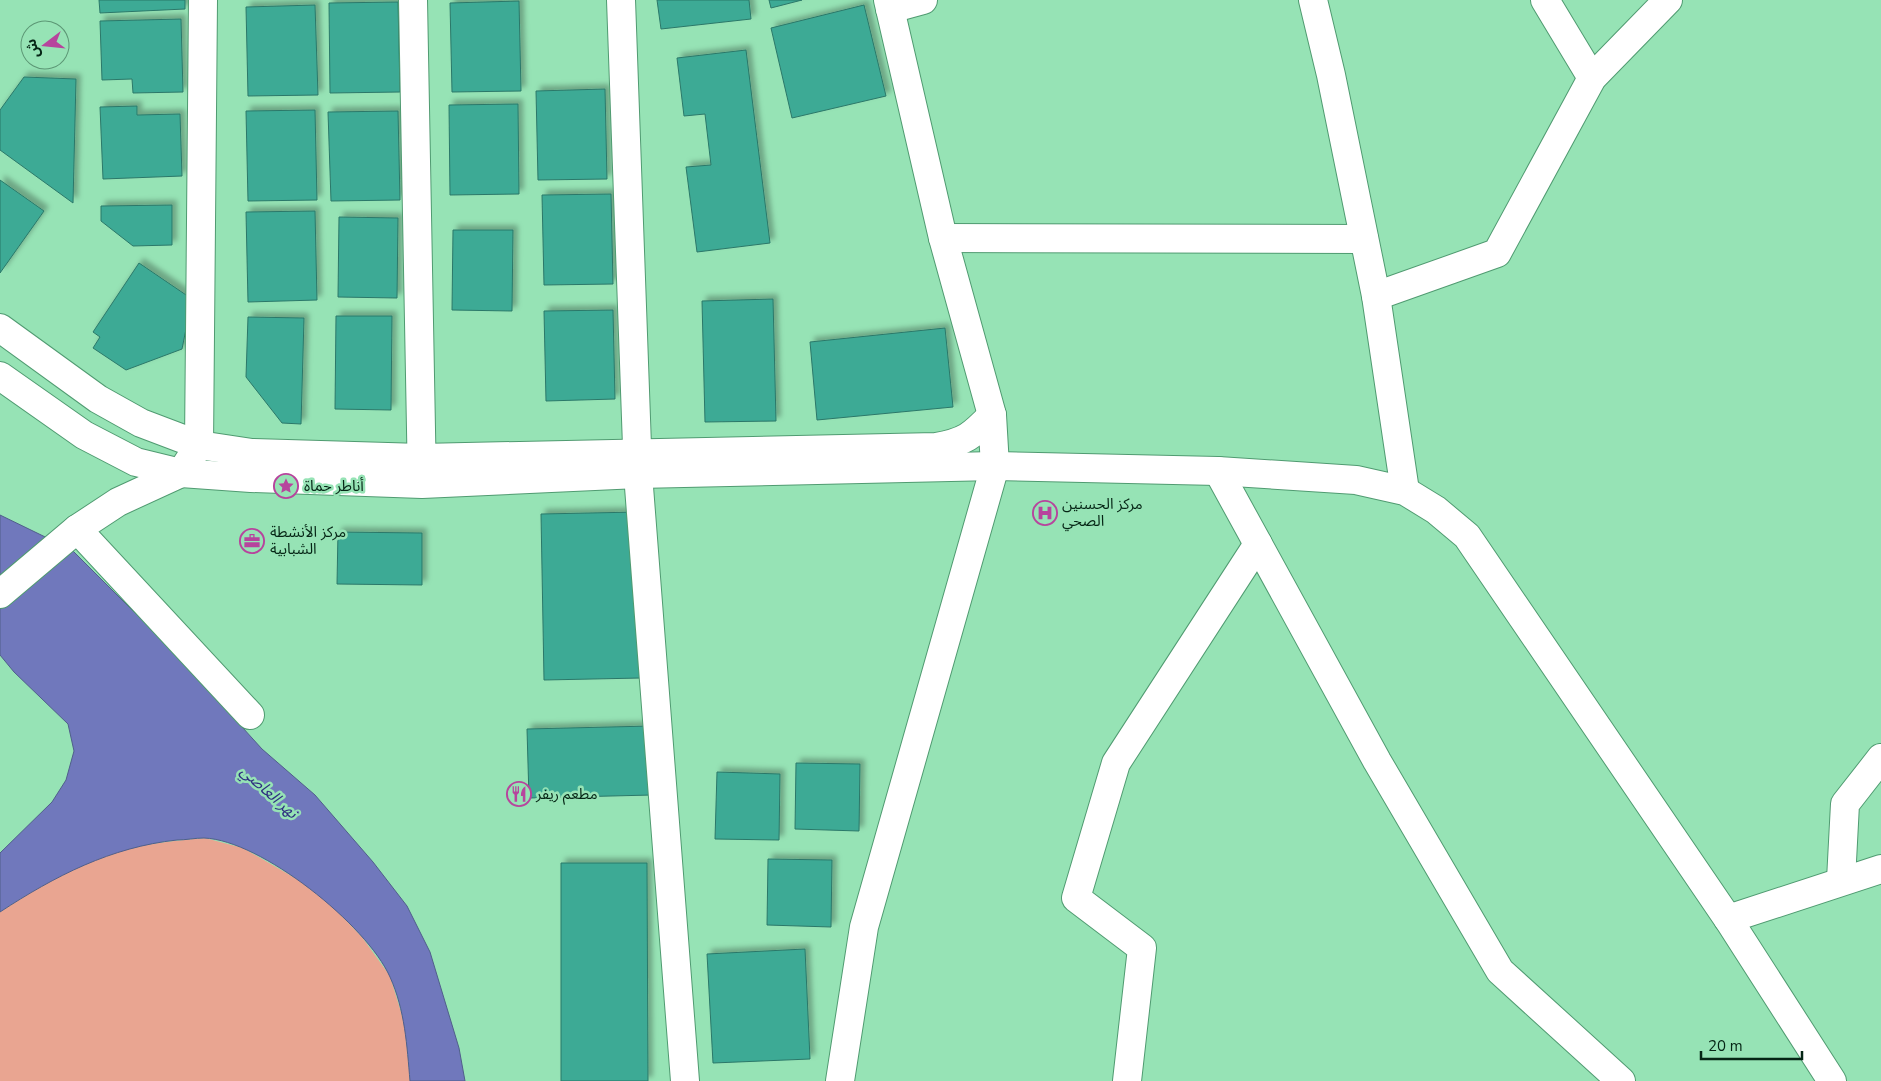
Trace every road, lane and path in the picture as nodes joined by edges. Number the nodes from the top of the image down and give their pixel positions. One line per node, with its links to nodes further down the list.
1 (203, 0): 16 (street)
2 (413, 0): 19 (street)
3 (621, 0): 17 (street)
4 (924, 0): 8 (street)
5 (1312, 0): 11 (street)
6 (1545, 0): 9 (street)
7 (1668, 0): 9 (street)
8 (889, 4): 10 (street)
9 (1592, 78): 12 (street)
10 (942, 238): 11 (street); 15 (street)
11 (1364, 239): 12 (street)
12 (1376, 296): 22 (street)
13 (0, 328): 16 (street)
14 (0, 376): 21 (street)
15 (992, 415): 17 (street); 18 (street)
16 (199, 445): 19 (street); 21 (street)
17 (638, 464): 18 (street); 19 (street); 31 (street)
18 (995, 466): 20 (street); 32 (street)
19 (421, 471): 21 (street)
20 (1218, 471): 22 (street); 24 (street)
21 (180, 473): 23 (street)
22 (1405, 491): 30 (street)
23 (78, 529): 25 (street); 26 (street)
24 (1258, 544): 33 (street); 34 (street)
25 (0, 594)
26 (250, 715)
27 (1881, 758): 29 (street)
28 (1881, 869): 29 (street)
29 (1841, 880): 30 (street)
30 (1728, 920): 35 (street)
31 (685, 1081)
32 (840, 1081)
33 (1127, 1081)
34 (1621, 1081)
35 (1832, 1081)

